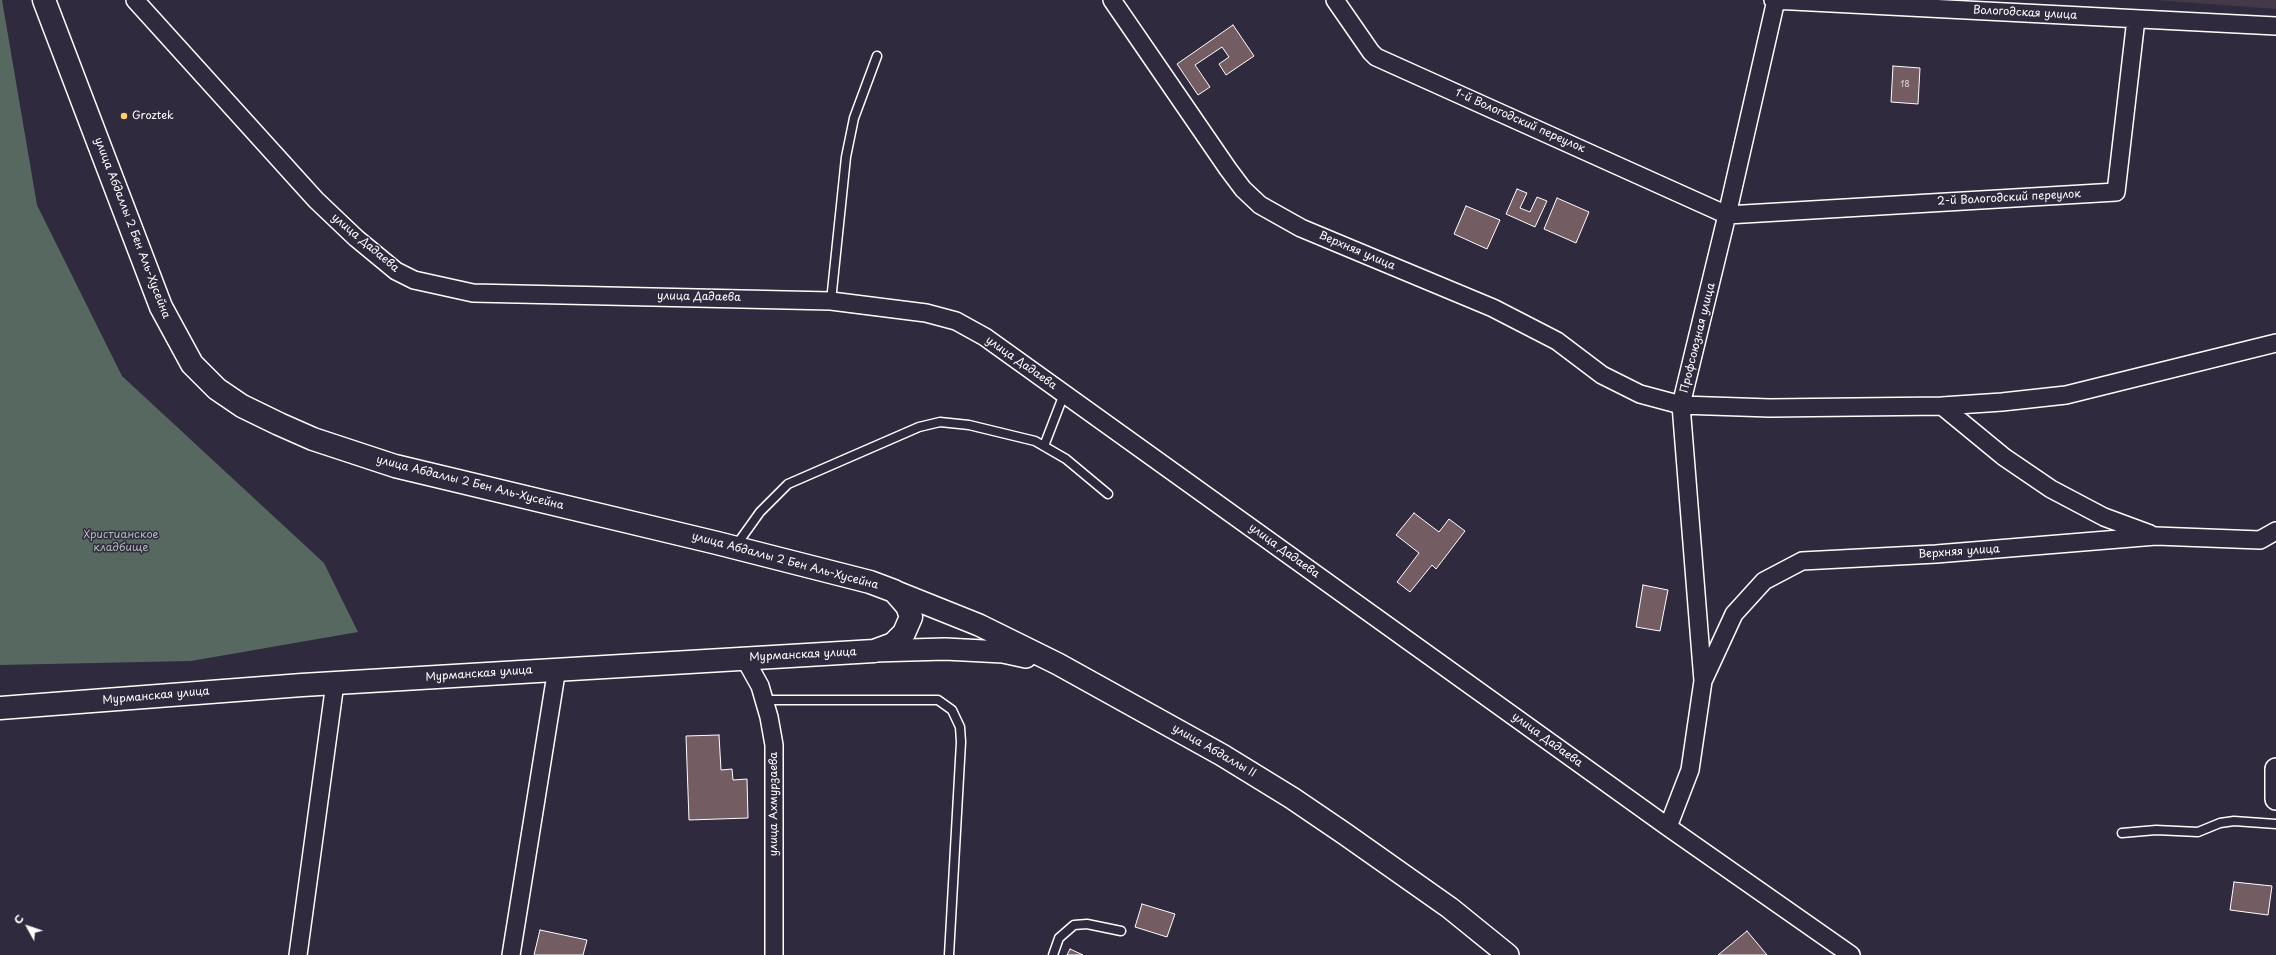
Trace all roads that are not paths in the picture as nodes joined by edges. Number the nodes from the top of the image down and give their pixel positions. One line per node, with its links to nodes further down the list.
1 (44, 0): 19 (main road, улица Абдаллы 2 Бен Аль-Хусейна)
2 (135, 0): 10 (street, улица Дадаева)
3 (1112, 0): 13 (street, Верхняя улица)
4 (1335, 0): 9 (street, 1-й Вологодский переулок)
5 (1775, 0): 6 (street, Вологодская улица); 9 (street, Профсоюзная улица)
6 (2136, 19): 7 (street, Вологодская улица); 9 (street, 2-й Вологодский переулок)
7 (2276, 26)
8 (877, 56): 10 (lane)
9 (1727, 215): 13 (street, Профсоюзная улица)
10 (831, 301): 12 (street, улица Дадаева)
11 (2276, 342): 14 (street, Верхняя улица)
12 (1064, 394): 15 (lane); 32 (street, улица Дадаева)
13 (1681, 405): 14 (street, Верхняя улица); 25 (street, Профсоюзная улица)
14 (1942, 406): 18 (street)
15 (1044, 446): 16 (lane); 19 (lane)
16 (1108, 494)
17 (2276, 531): 18 (street, Верхняя улица)
18 (2156, 536): 25 (street, Верхняя улица)
19 (735, 547): 20 (main road, улица Абдаллы 2 Бен Аль-Хусейна)
20 (894, 591): 21 (main road, Мурманская улица); 23 (street, улица Абдаллы II)
21 (874, 651): 22 (main road, Мурманская улица); 23 (street)
22 (745, 659): 24 (main road, Мурманская улица); 27 (street, улица Ахмурзаева)
23 (1058, 664): 40 (street, улица Абдаллы II)
24 (557, 668): 26 (main road, Мурманская улица); 36 (street)
25 (1703, 681): 32 (street)
26 (334, 683): 28 (main road, Мурманская улица); 35 (street)
27 (764, 700): 37 (street, улица Ахмурзаева); 38 (lane)
28 (0, 708)
29 (2276, 775): 30 (street)
30 (2276, 799)
31 (2276, 824): 33 (lane)
32 (1668, 827): 41 (street, улица Дадаева)
33 (2122, 833)
34 (1121, 931): 39 (lane)
35 (298, 955)
36 (511, 955)
37 (774, 955)
38 (949, 955)
39 (1053, 955)
40 (1508, 955)
41 (1851, 955)

